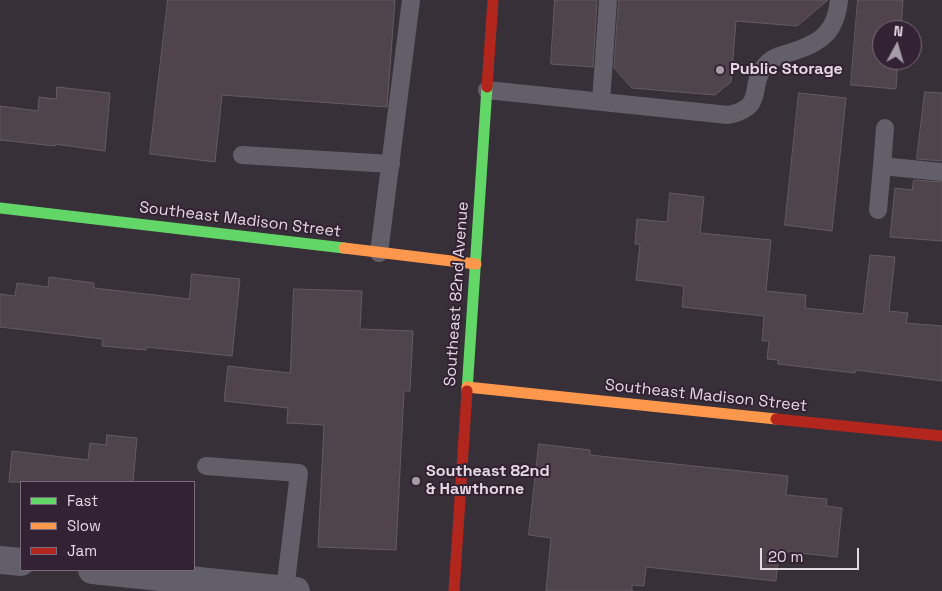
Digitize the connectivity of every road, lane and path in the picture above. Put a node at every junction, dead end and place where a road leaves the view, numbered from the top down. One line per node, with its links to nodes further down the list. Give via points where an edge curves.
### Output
1 (411, 0): 9 (lane)
2 (493, 0): 5 (street, Southeast 82nd Avenue)
3 (608, 0): 6 (lane)
4 (838, 0): 6 (lane, via 832,28 820,39 775,57 763,68 754,98 740,112 728,115)
5 (487, 90): 6 (lane); 15 (street, Southeast 82nd Avenue)
6 (601, 102)
7 (885, 128): 10 (lane)
8 (242, 154): 9 (lane)
9 (391, 164): 14 (lane)
10 (882, 166): 11 (lane); 13 (lane)
11 (942, 172)
12 (0, 208): 14 (street, Southeast Madison Street)
13 (878, 210)
14 (379, 253): 15 (street, Southeast Madison Street)
15 (476, 264): 16 (street, Southeast 82nd Avenue)
16 (467, 388): 17 (street, Southeast Madison Street); 23 (street, Southeast 82nd Avenue)
17 (942, 436)
18 (206, 466): 22 (lane, via 299,472)
19 (0, 560): 20 (street)
20 (20, 562)
21 (102, 571): 22 (street)
22 (291, 590)
23 (454, 591)

